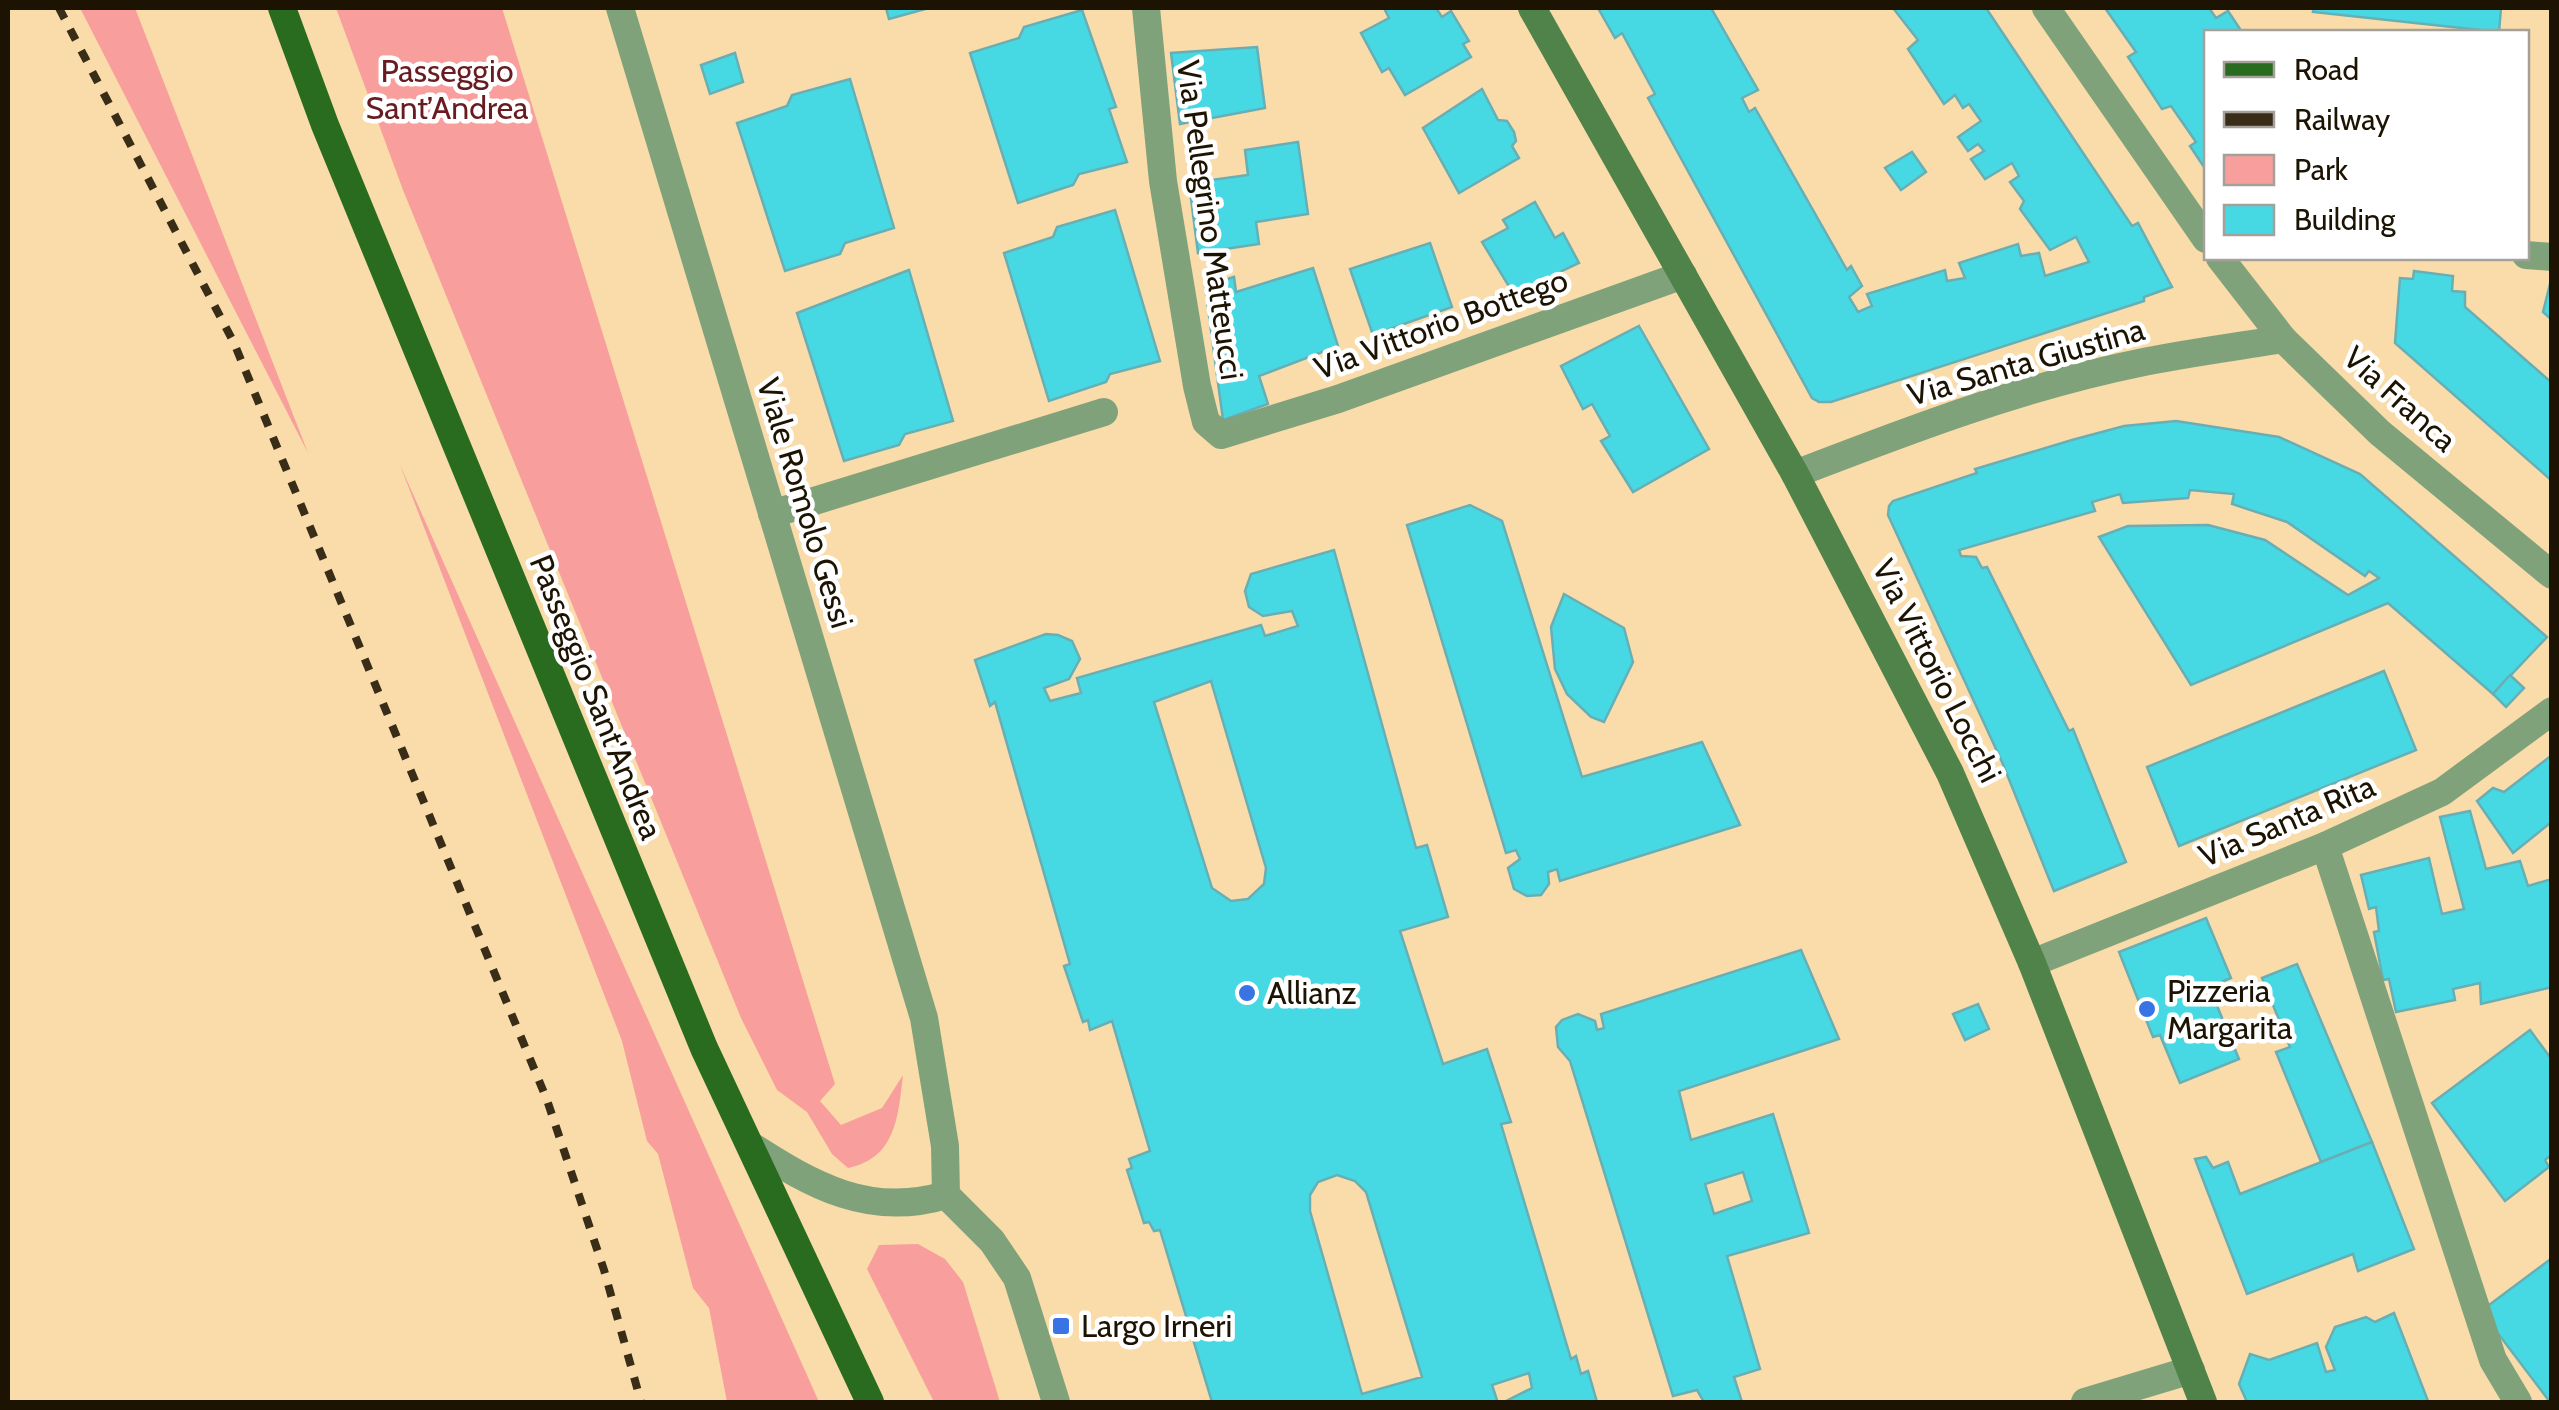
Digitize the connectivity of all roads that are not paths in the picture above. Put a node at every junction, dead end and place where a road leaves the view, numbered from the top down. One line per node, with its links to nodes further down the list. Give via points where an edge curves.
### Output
1 (282, 8): 18 (main road, Passeggio Sant'Andrea, via 598,793)
2 (620, 8): 13 (street, Viale Romolo Gessi)
3 (1146, 8): 11 (street, Via Pellegrino Matteucci, via 1163,181 1197,386 1206,422)
4 (1532, 8): 8 (main road, Via Vittorio Locchi)
5 (2046, 8): 6 (street, Via Franca)
6 (2204, 235)
7 (2223, 260): 9 (street, Via Franca)
8 (1683, 274): 11 (street, Via Vittorio Bottego); 12 (main road, Via Vittorio Locchi)
9 (2283, 339): 12 (street, Via Santa Giustina, via 2047,386); 14 (street, Via Franca, via 2380,432)
10 (1104, 412): 13 (street)
11 (1221, 435)
12 (1795, 474): 17 (main road, Via Vittorio Locchi, via 1950,773)
13 (772, 514): 19 (street, Viale Romolo Gessi, via 924,1018 946,1146)
14 (2552, 575)
15 (2552, 711): 16 (street, Via Santa Rita, via 2442,792)
16 (2326, 846): 17 (street, Via Santa Rita); 25 (street, via 2493,1360)
17 (2032, 962): 20 (main road, Via Vittorio Locchi)
18 (750, 1145): 19 (street, via 810,1180 872,1202 912,1206); 21 (main road, Passeggio Sant'Andrea)
19 (946, 1194): 22 (street, via 1017,1278)
20 (2191, 1370): 23 (street); 24 (main road, Via Vittorio Locchi)
21 (870, 1402)
22 (1056, 1402)
23 (2085, 1402)
24 (2203, 1402)
25 (2518, 1402)

